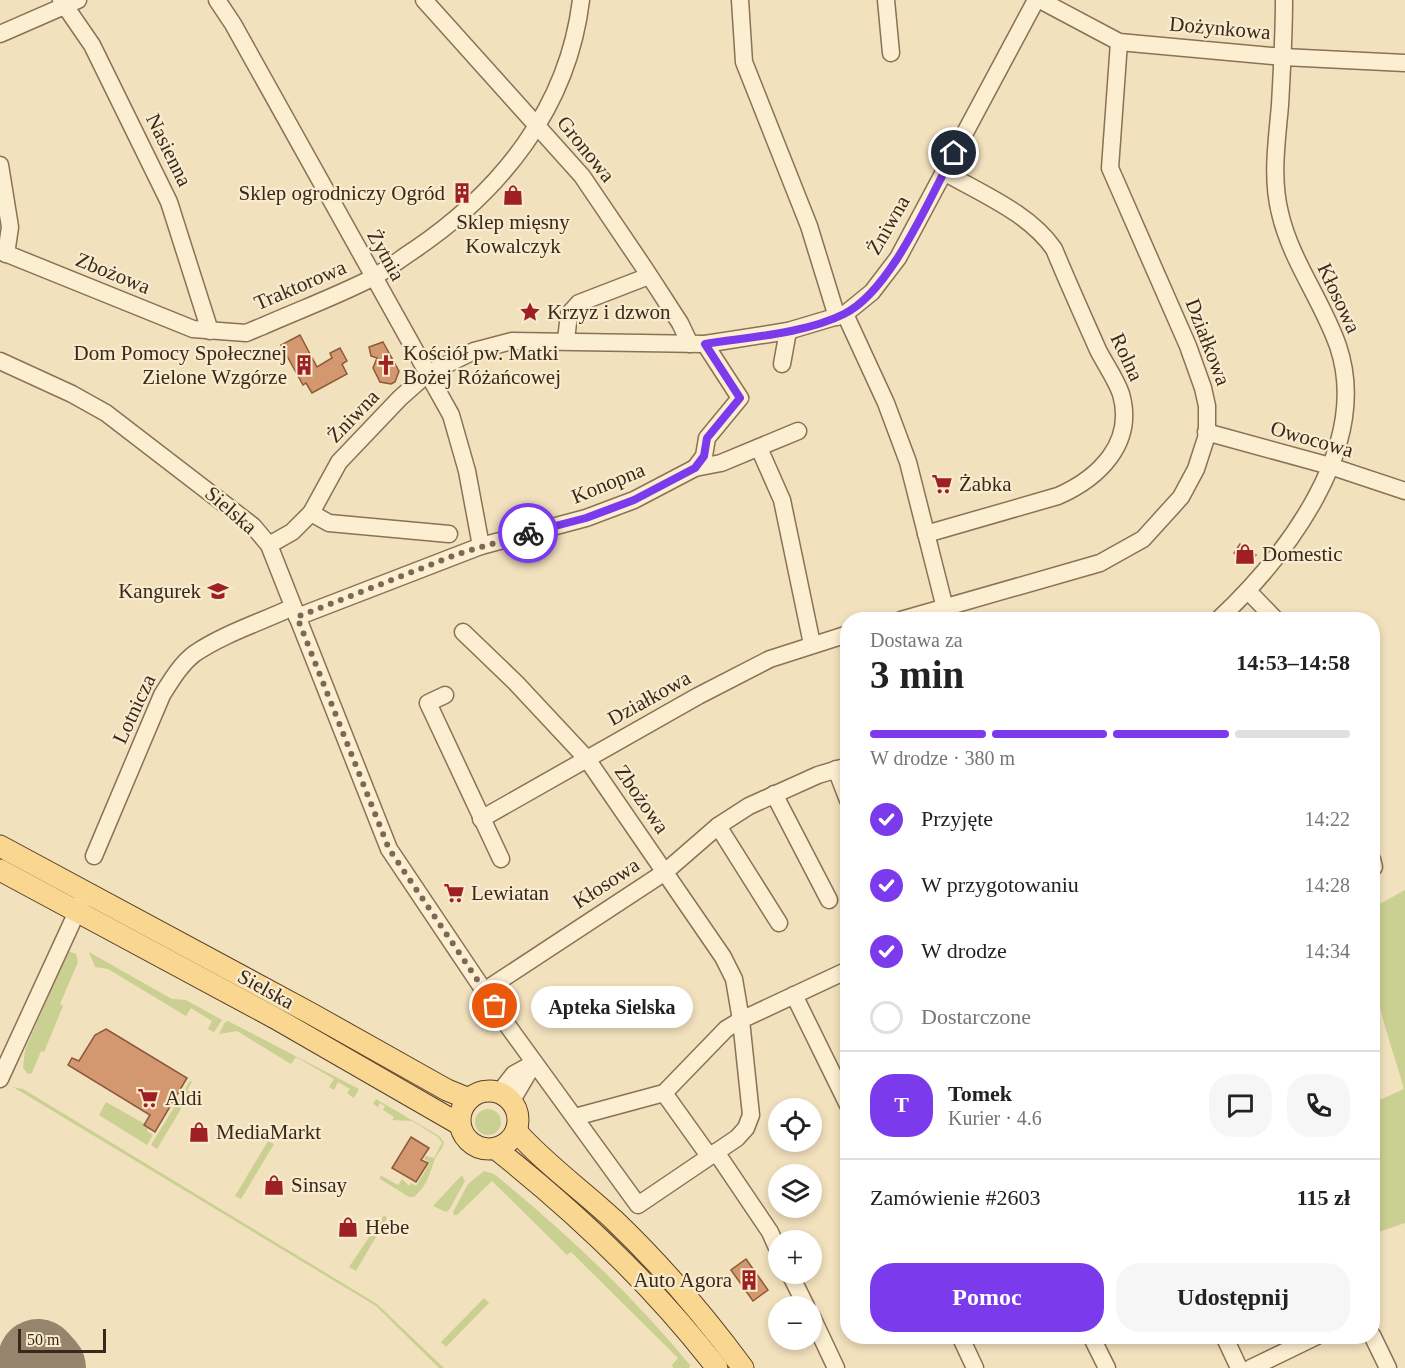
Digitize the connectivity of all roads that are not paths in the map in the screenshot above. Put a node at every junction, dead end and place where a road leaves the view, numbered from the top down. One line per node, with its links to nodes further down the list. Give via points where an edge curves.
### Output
1 (217, 0): 20 (street, Żytnia)
2 (424, 0): 15 (street, Gronowa)
3 (581, 0): 15 (street, Traktorowa, via 572,47)
4 (740, 0): 21 (street, via 744,62)
5 (886, 0): 12 (street)
6 (1036, 0): 17 (street, Żniwna)
7 (1041, 0): 11 (street, Dożynkowa)
8 (1284, 0): 13 (street, Kłosowa)
9 (68, 2): 10 (street); 22 (street, Nasienna, via 169,202)
10 (0, 34)
11 (1119, 42): 13 (street, Dożynkowa); 30 (street, Działkowa, via 1110,168 1188,346 1208,406)
12 (891, 53)
13 (1283, 57): 14 (street, Dożynkowa); 32 (street, Kłosowa, via 1274,180 1279,213 1290,248 1327,316 1339,350 1345,389 1341,428)
14 (1405, 63)
15 (538, 125): 19 (street, Gronowa, via 582,176); 20 (street, Traktorowa, via 509,168 459,218)
16 (0, 165): 18 (street, via 10,227)
17 (944, 172): 21 (street, Żniwna, via 897,258 872,292); 37 (street, Rolna, via 1043,233 1120,393 1125,422 1114,452 1094,476 1077,487)
18 (3, 252): 22 (street, Zbożowa, via 193,329)
19 (649, 276): 24 (street, via 579,303 569,314); 25 (street, Gronowa)
20 (373, 278): 22 (street, Traktorowa, via 246,333); 28 (street, Żytnia)
21 (841, 315): 23 (street, Żniwna); 37 (street, via 890,413 908,462)
22 (210, 331)
23 (788, 331): 25 (street, Żniwna); 27 (street)
24 (566, 340): 25 (street, Żniwna); 28 (street, Żniwna, via 512,341 474,351)
25 (697, 344): 33 (street, Gronowa, via 740,398 707,438 704,456)
26 (0, 361): 38 (street, Sielska, via 106,413 253,526)
27 (782, 364)
28 (427, 374): 35 (street, Żniwna, via 339,462); 39 (street, Żytnia, via 451,415 467,471)
29 (798, 430): 31 (street, Konopna)
30 (1206, 432): 32 (street, Owocowa); 43 (street, Działkowa, via 1197,469 1181,497 1143,539 1100,563)
31 (759, 447): 33 (street, Konopna, via 722,463); 48 (street, via 782,500)
32 (1330, 466): 34 (street, Owocowa); 40 (street, Kłosowa, via 1290,542)
33 (695, 468): 39 (street, Konopna, via 634,500 586,518)
34 (1405, 491)
35 (311, 513): 36 (street, via 329,523); 38 (street, Żniwna)
36 (449, 534)
37 (926, 534): 42 (street)
38 (269, 545): 41 (street, Sielska)
39 (480, 546): 41 (street, Konopna)
40 (1248, 591): 44 (street, Kłosowa); 45 (street)
41 (295, 612): 56 (street, Lotnicza, via 211,644 178,671 162,695); 65 (street, Sielska, via 389,849)
42 (946, 612)
43 (952, 612)
44 (1226, 612)
45 (1268, 612)
46 (463, 632): 50 (street, Zbożowa)
47 (840, 636): 48 (street, Działkowa)
48 (812, 644): 50 (street, Działkowa, via 770,659)
49 (445, 695): 53 (street, via 428,703)
50 (587, 759): 53 (street, Działkowa); 59 (street, Zbożowa)
51 (840, 769): 52 (street, Kłosowa)
52 (774, 794): 54 (street, Kłosowa); 61 (street)
53 (481, 819): 57 (street)
54 (718, 826): 59 (street, Kłosowa); 63 (street)
55 (0, 846): 60 (main road, Sielska)
56 (94, 856)
57 (501, 858)
58 (0, 870): 62 (main road, Sielska)
59 (665, 872): 65 (street, Kłosowa); 67 (street, Zbożowa, via 723,957 734,979)
60 (88, 892): 62 (street); 73 (main road, Sielska)
61 (829, 900)
62 (77, 910): 69 (street); 75 (main road, Sielska)
63 (779, 923)
64 (840, 974): 66 (street)
65 (484, 991): 68 (street, Sielska)
66 (794, 994): 67 (street); 70 (street)
67 (741, 1020): 71 (street, via 726,1029); 78 (street, Zbożowa, via 751,1115 737,1138)
68 (534, 1063): 72 (street); 74 (street, Sielska)
69 (0, 1079)
70 (840, 1089)
71 (664, 1093): 74 (street); 78 (street)
72 (505, 1097): 73 (main road, via 483,1092); 76 (main road, via 517,1116)
73 (469, 1099): 75 (main road)
74 (575, 1117): 79 (street, Sielska)
75 (459, 1124): 77 (main road, Sielska, via 472,1145)
76 (516, 1131): 77 (main road); 88 (main road, via 532,1151 663,1269)
77 (496, 1149): 87 (main road, Sielska, via 597,1233)
78 (712, 1154): 79 (street, Zbożowa); 80 (street)
79 (638, 1205)
80 (769, 1230)
81 (822, 1338): 89 (street)
82 (964, 1344): 90 (street)
83 (1095, 1344): 91 (street)
84 (1228, 1344): 92 (street)
85 (1300, 1344): 93 (street)
86 (1376, 1344): 94 (street)
87 (717, 1368)
88 (743, 1368)
89 (836, 1368)
90 (975, 1368)
91 (1107, 1368)
92 (1239, 1368)
93 (1251, 1368)
94 (1388, 1368)

